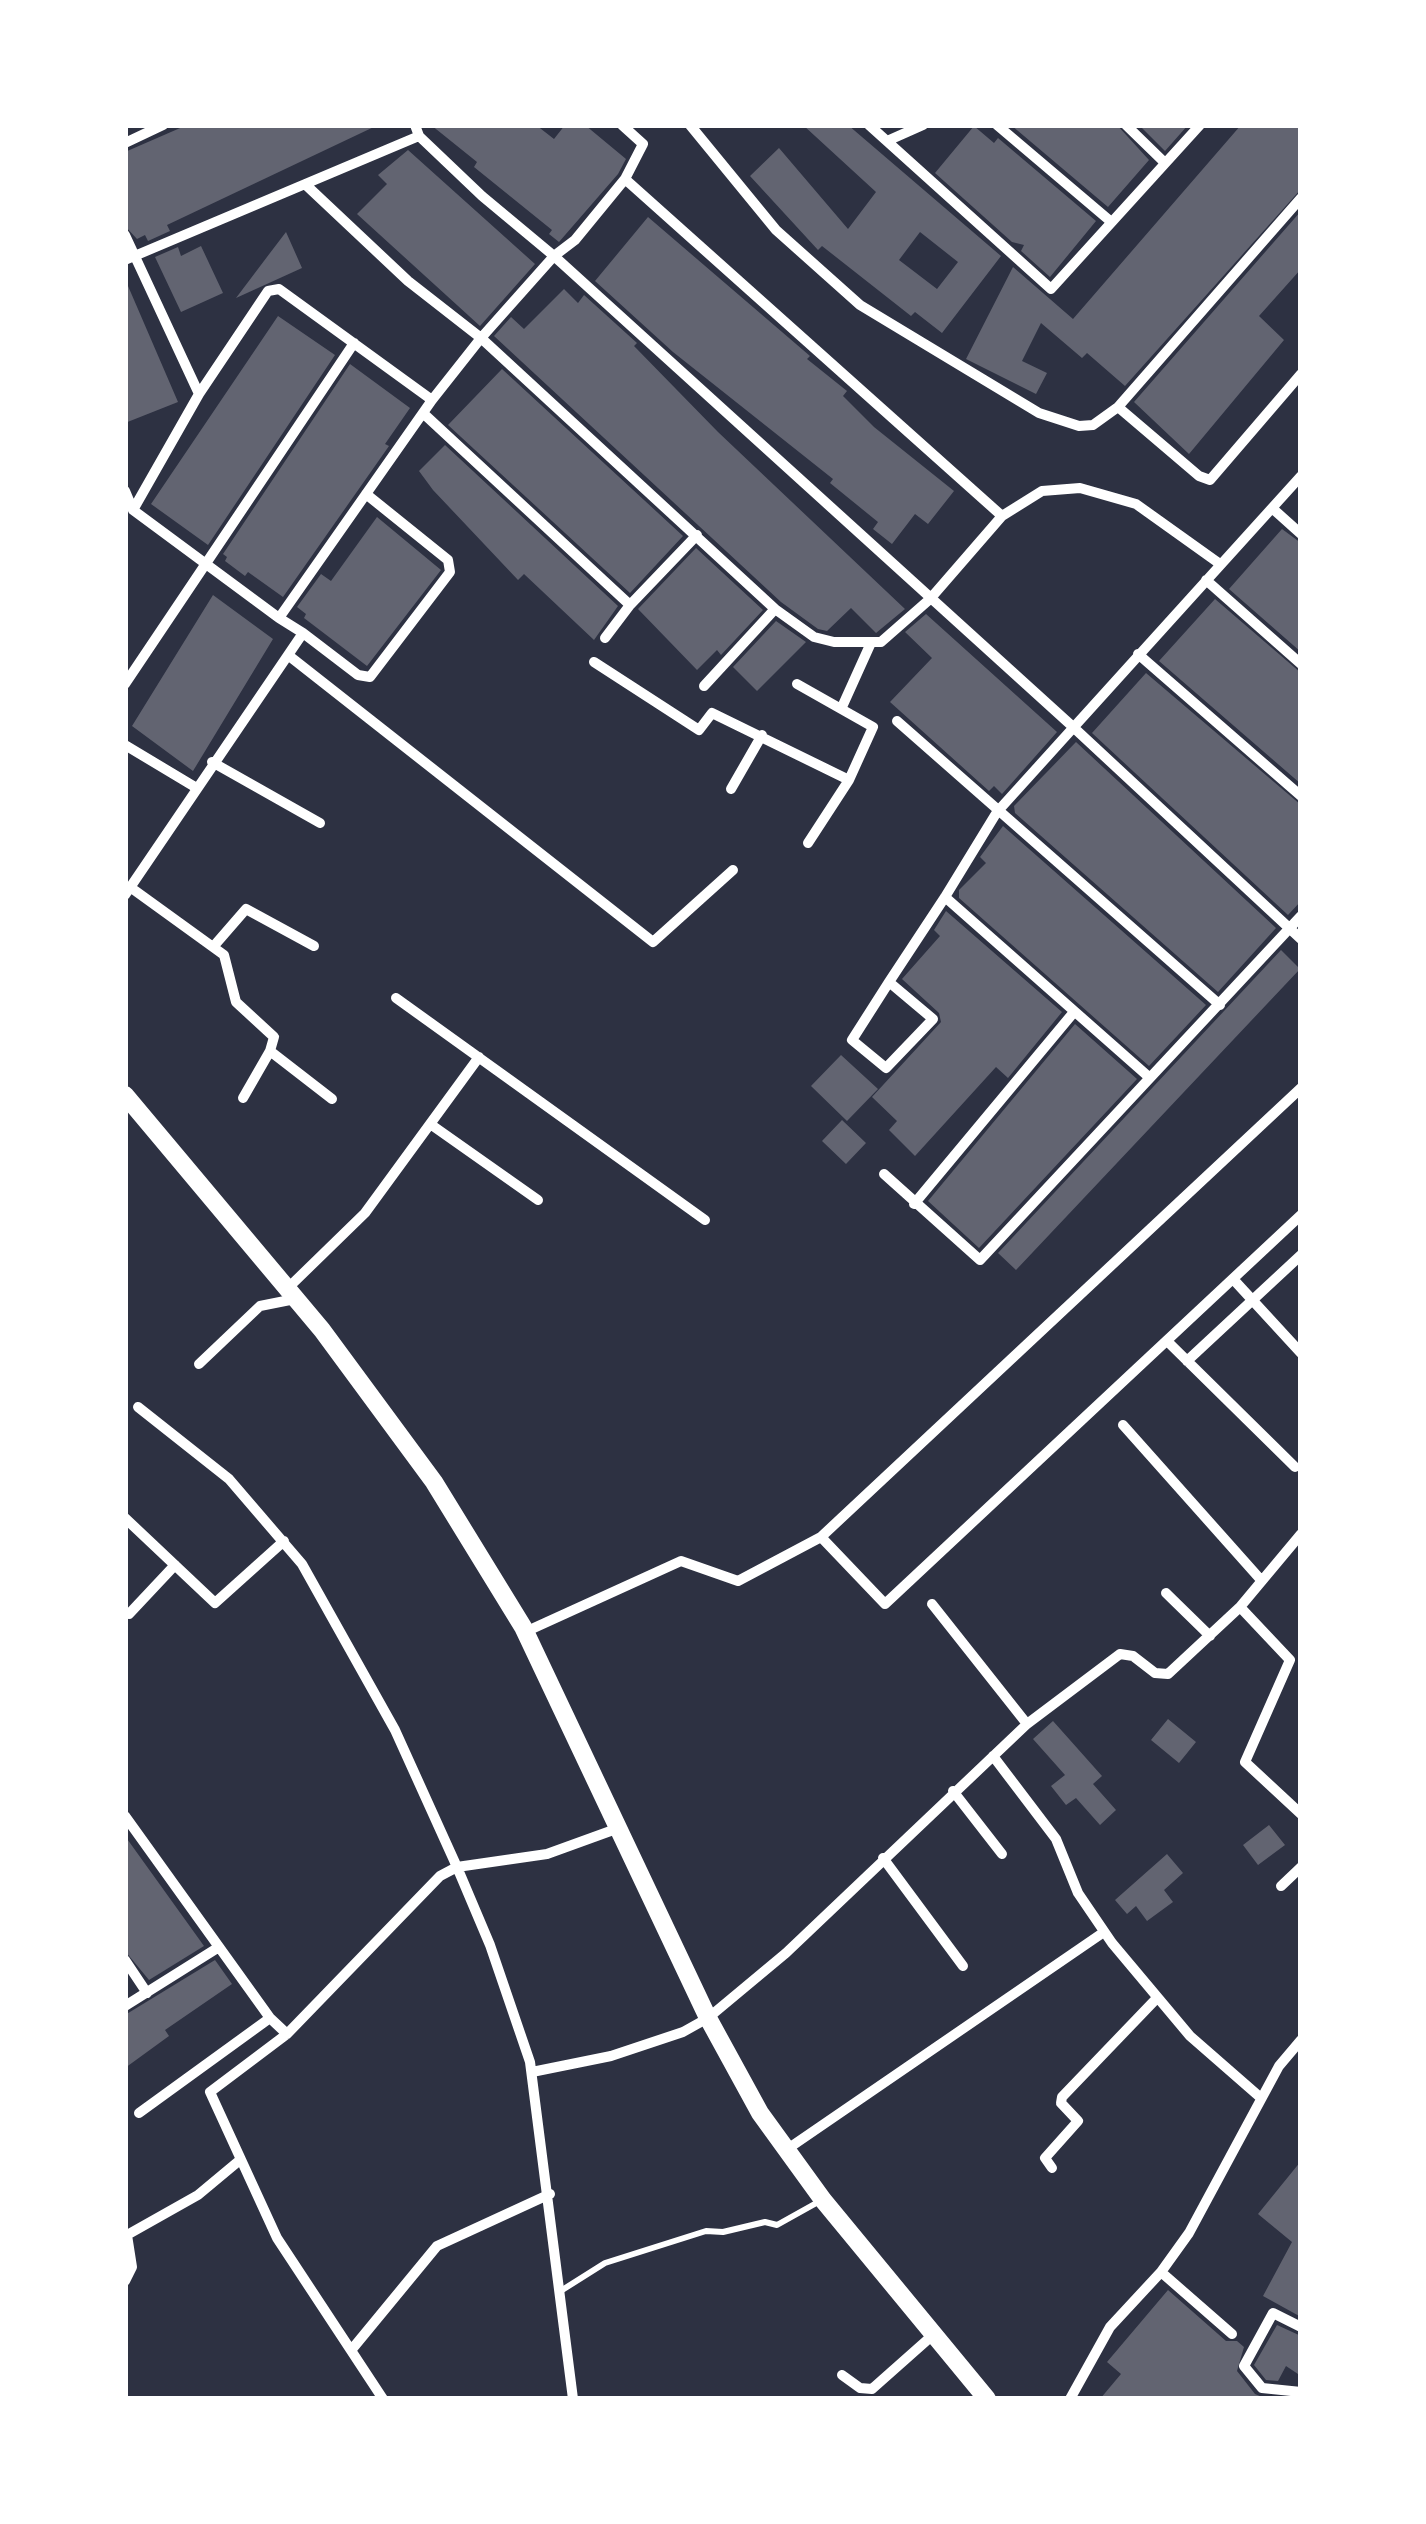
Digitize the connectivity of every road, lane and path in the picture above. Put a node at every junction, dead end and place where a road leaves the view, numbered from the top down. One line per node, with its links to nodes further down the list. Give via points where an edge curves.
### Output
1 (163, 125): 11 (street)
2 (622, 125): 13 (street, via 643,144)
3 (690, 125): 25 (street, via 776,230 860,304 1038,413 1080,426)
4 (868, 125): 10 (street)
5 (924, 125): 10 (street)
6 (997, 125): 16 (street)
7 (1126, 125): 12 (street)
8 (1200, 125): 12 (street)
9 (417, 130): 14 (street); 18 (street)
10 (887, 141): 16 (street, via 1052,289)
11 (125, 143)
12 (1164, 162): 16 (street)
13 (625, 179): 18 (street); 32 (street)
14 (306, 184): 19 (street); 20 (street, via 408,282)
15 (1301, 198): 25 (street)
16 (1109, 220)
17 (125, 234): 19 (street)
18 (554, 256): 20 (street); 38 (street)
19 (130, 258): 23 (street)
20 (481, 338): 24 (street); 34 (street)
21 (354, 344): 23 (street, via 280,289 268,291); 24 (street); 35 (street)
22 (1301, 374): 25 (street, via 1210,480)
23 (199, 394): 31 (street)
24 (432, 400): 26 (street)
25 (1118, 407)
26 (424, 414): 29 (street); 39 (street)
27 (1301, 476): 30 (street)
28 (125, 490): 31 (street)
29 (366, 494): 41 (street); 42 (street, via 448,560 450,572 370,677)
30 (1272, 508): 33 (street); 36 (street)
31 (134, 510): 35 (street)
32 (1002, 516): 36 (street, via 1042,491 1108,493 1170,526); 38 (street)
33 (1301, 534)
34 (697, 535): 39 (street); 40 (street)
35 (204, 560): 41 (street); 49 (street)
36 (1220, 564): 37 (street)
37 (1206, 580): 45 (street); 48 (street)
38 (930, 599): 44 (street); 54 (street)
39 (630, 606): 43 (street)
40 (775, 609): 44 (street, via 814,637); 51 (street)
41 (278, 618): 42 (street)
42 (304, 632): 46 (street)
43 (605, 638)
44 (870, 645): 52 (street)
45 (1138, 654): 54 (street); 61 (street)
46 (288, 655): 57 (street); 65 (street, via 653,942)
47 (594, 662): 55 (street, via 699,730 712,713)
48 (1301, 664)
49 (125, 684)
50 (797, 684): 52 (street)
51 (704, 686)
52 (842, 707): 58 (street, via 873,730)
53 (897, 721): 62 (street)
54 (1072, 726): 62 (street); 69 (street)
55 (762, 735): 58 (street); 60 (street)
56 (125, 745): 59 (street)
57 (212, 762): 59 (street); 63 (street)
58 (849, 780): 64 (street)
59 (195, 787): 66 (street)
60 (731, 788)
61 (1301, 796)
62 (997, 812): 67 (street); 75 (street)
63 (320, 823)
64 (808, 843)
65 (733, 870)
66 (128, 891): 72 (street)
67 (945, 897): 73 (street); 76 (street)
68 (1301, 916): 69 (street)
69 (1290, 928): 70 (street); 75 (street)
70 (1301, 939)
71 (314, 946): 72 (street, via 246,909)
72 (213, 947): 77 (street, via 224,955 240,1010 274,1037)
73 (889, 982): 73 (street, via 852,1040 886,1068 932,1018)
74 (396, 998): 78 (street)
75 (1220, 1005): 79 (street)
76 (1074, 1012): 79 (street); 87 (street)
77 (270, 1051): 82 (street); 83 (street)
78 (479, 1057): 84 (street); 89 (street)
79 (1150, 1078): 87 (street, via 980,1260)
80 (1301, 1088): 103 (street)
81 (125, 1095): 92 (main road)
82 (243, 1098)
83 (332, 1099)
84 (433, 1126): 86 (street); 92 (street)
85 (884, 1174): 87 (street)
86 (538, 1200)
87 (914, 1204)
88 (1301, 1215): 91 (street)
89 (705, 1220)
90 (1301, 1254): 93 (street)
91 (1233, 1279): 93 (street); 94 (street)
92 (292, 1294): 97 (street, via 260,1306); 111 (main road, via 434,1482)
93 (1252, 1300): 95 (street); 96 (street)
94 (1166, 1341): 96 (street); 103 (street, via 885,1604)
95 (1301, 1353)
96 (1187, 1360): 100 (street)
97 (198, 1364)
98 (138, 1407): 104 (street, via 229,1478)
99 (1123, 1424): 106 (street)
100 (1295, 1467)
101 (125, 1518): 105 (street)
102 (1301, 1534): 106 (street)
103 (821, 1536): 111 (street, via 738,1581 681,1561)
104 (284, 1541): 105 (street, via 216,1603); 123 (street, via 396,1730)
105 (175, 1564): 110 (street)
106 (1261, 1580): 109 (street)
107 (1166, 1594): 112 (street)
108 (932, 1604): 115 (street)
109 (1240, 1607): 112 (street); 113 (street)
110 (130, 1614)
111 (525, 1632): 120 (main road)
112 (1210, 1636): 115 (street, via 1168,1674 1120,1654)
113 (1290, 1660): 114 (street); 118 (street, via 1244,1758)
114 (1301, 1668)
115 (1027, 1724): 116 (street)
116 (993, 1756): 117 (street); 126 (street, via 1056,1839 1078,1893)
117 (953, 1791): 121 (street); 122 (street)
118 (1301, 1814)
119 (125, 1816): 127 (street)
120 (616, 1829): 123 (street, via 534,1858); 134 (main road)
121 (1002, 1854)
122 (883, 1858): 129 (street); 134 (street)
123 (457, 1867): 135 (street, via 426,1887); 137 (street)
124 (1301, 1867): 125 (street)
125 (1281, 1886)
126 (1104, 1932): 131 (street); 140 (street)
127 (218, 1946): 130 (street); 133 (street)
128 (125, 1960): 130 (street)
129 (963, 1966)
130 (147, 1992): 132 (street)
131 (1157, 1998): 138 (street); 142 (street, via 1062,2098 1077,2124 1044,2158)
132 (125, 2006)
133 (270, 2018): 135 (street); 139 (street)
134 (708, 2018): 137 (street, via 612,2056); 140 (main road)
135 (287, 2034): 141 (street, via 210,2092)
136 (1301, 2040): 138 (street)
137 (532, 2072): 143 (street)
138 (1262, 2098): 145 (street, via 1202,2214)
139 (138, 2113)
140 (786, 2150): 144 (main road)
141 (240, 2160): 146 (street, via 198,2195 127,2235 132,2266); 151 (street, via 277,2238)
142 (1052, 2168)
143 (550, 2194): 147 (street); 151 (street, via 437,2246)
144 (823, 2200): 147 (lane, via 776,2225 706,2231 605,2264); 149 (main road)
145 (1161, 2272): 150 (street); 157 (street, via 1110,2326)
146 (125, 2281)
147 (558, 2292): 155 (street)
148 (1301, 2327): 153 (street, via 1273,2313 1244,2366 1262,2388)
149 (934, 2334): 152 (street, via 872,2390); 156 (main road)
150 (1232, 2334)
151 (353, 2348): 154 (street)
152 (842, 2374)
153 (1301, 2392)
154 (383, 2399)
155 (573, 2399)
156 (988, 2399)
157 (1070, 2399)

